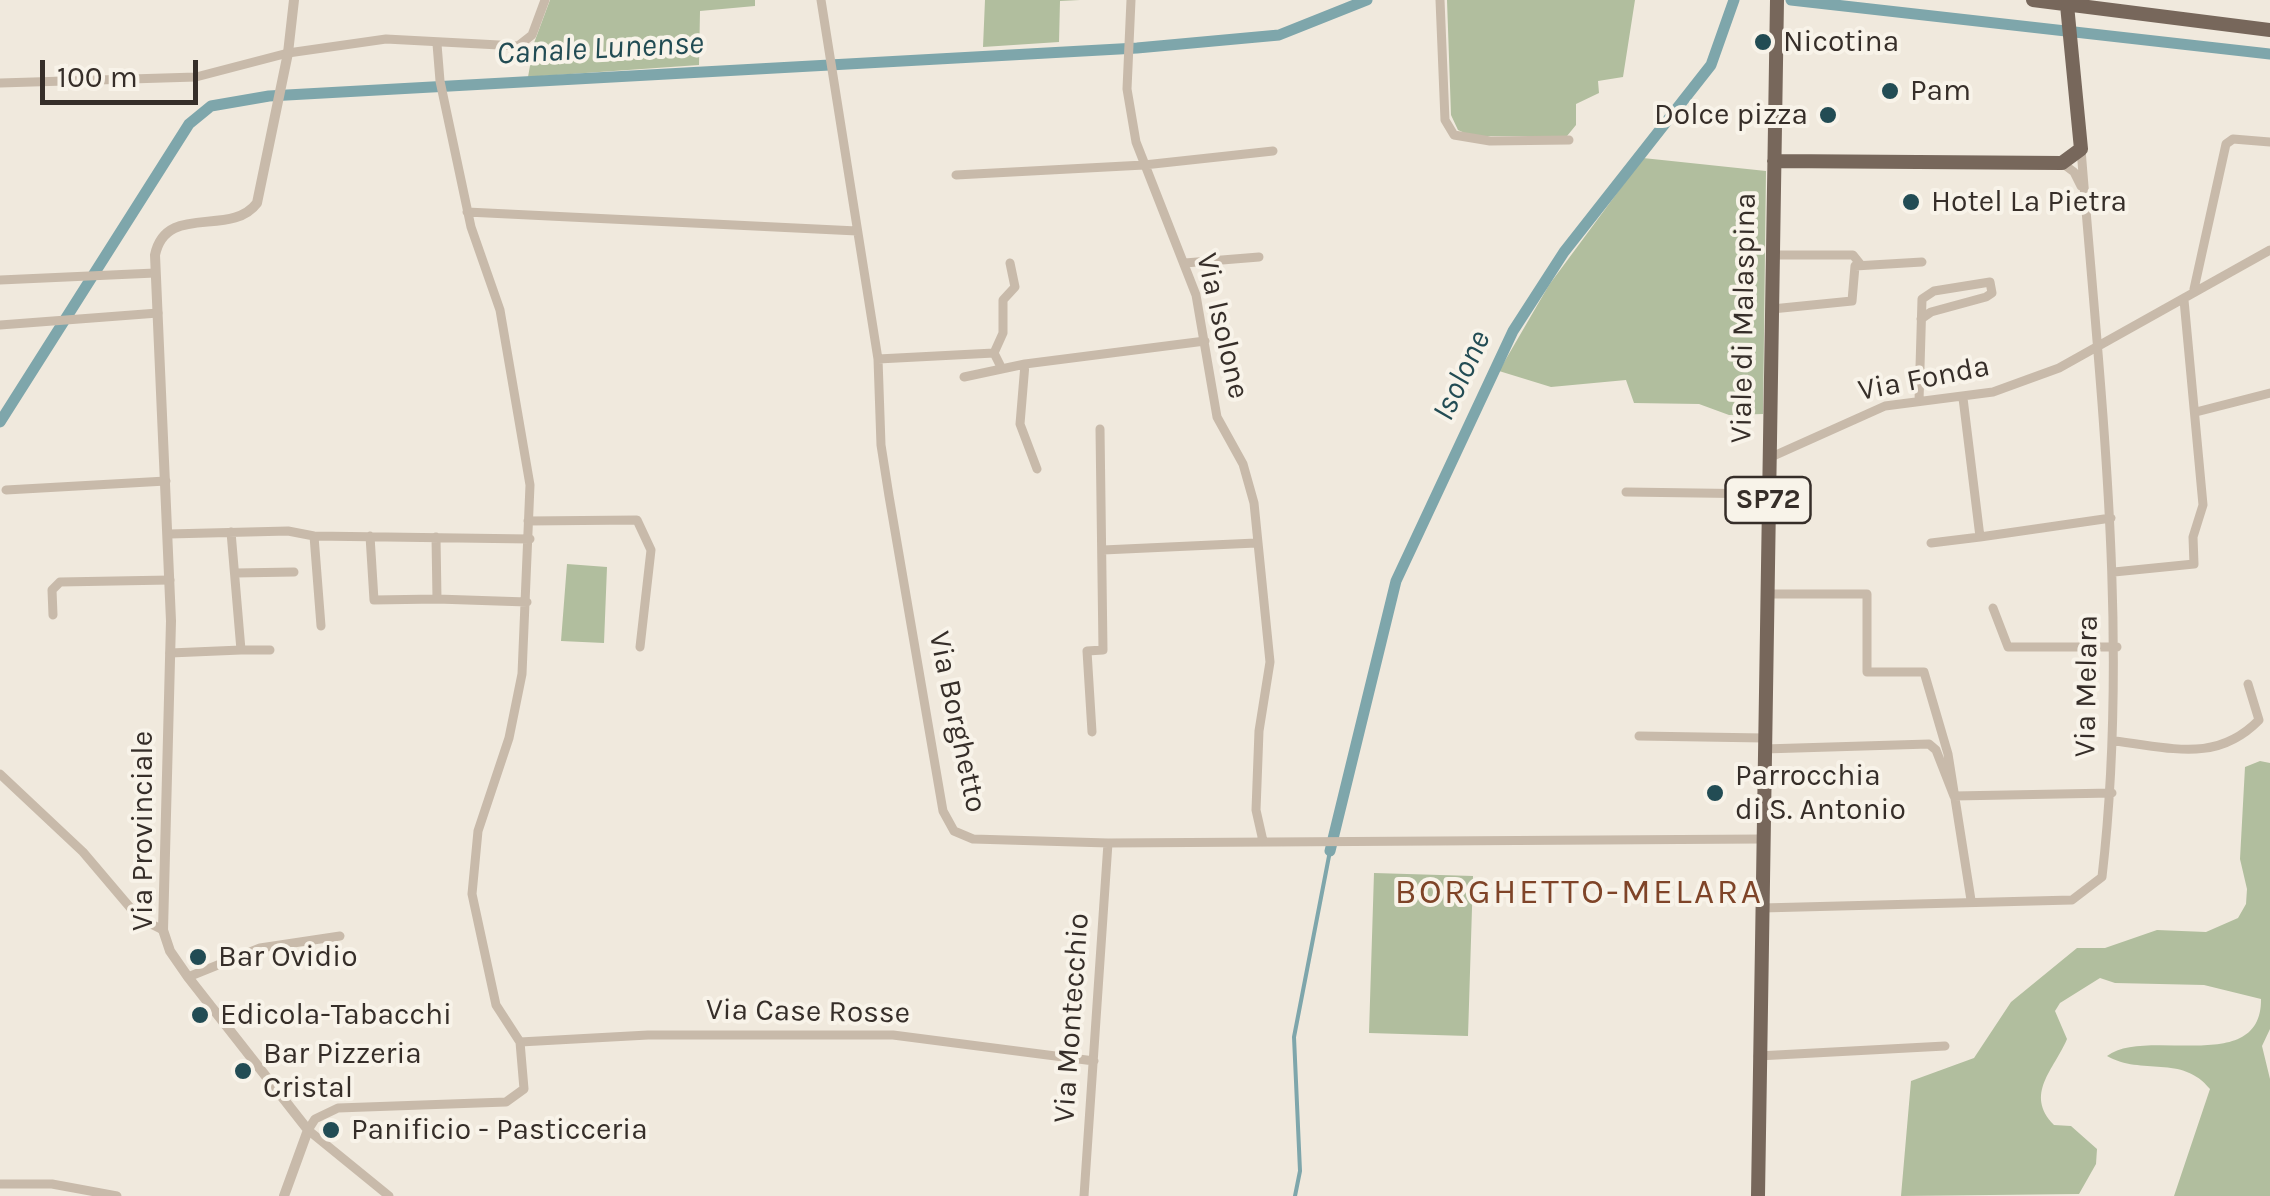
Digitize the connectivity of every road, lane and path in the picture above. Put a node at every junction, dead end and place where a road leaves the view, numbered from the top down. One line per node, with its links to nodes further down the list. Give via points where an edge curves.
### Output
1 (294, 0): 11 (street, Via Provinciale)
2 (545, 0): 10 (street, via 532,36 522,44)
3 (821, 0): 23 (street, Via Borghetto)
4 (1130, 0): 19 (street, Via Isolone, via 1132,124)
5 (1440, 0): 13 (street, via 1446,120 1454,135)
6 (2033, 0): 8 (main road)
7 (1777, 4): 17 (main road, SP72)
8 (2068, 12): 9 (main road); 15 (main road, Via Melara)
9 (2270, 30)
10 (437, 44): 11 (street, via 386,39); 22 (street)
11 (288, 53): 12 (street, via 196,77); 31 (street, Via Provinciale, via 258,203 239,217 186,223 163,233)
12 (0, 83)
13 (1570, 140)
14 (2270, 142): 33 (street, Via Fonda, via 2226,144)
15 (2081, 149): 18 (main road); 21 (street, Via Melara)
16 (1273, 151): 19 (street)
17 (1774, 161): 18 (main road); 25 (main road, Viale di Malaspina / SP72)
18 (2062, 163): 21 (street)
19 (1144, 164): 20 (street); 29 (street, Via Isolone)
20 (956, 174)
21 (2081, 186): 40 (street, Via Melara)
22 (468, 212): 23 (street); 58 (street, via 506,344 526,448)
23 (857, 232): 42 (street, Via Borghetto)
24 (2270, 250): 33 (street, Via Fonda)
25 (1772, 255): 30 (street, via 1853,255); 35 (main road, Viale di Malaspina / SP72)
26 (1259, 257): 29 (street)
27 (1922, 262): 30 (street)
28 (1010, 263): 41 (street, via 1014,287 1003,300 1003,333)
29 (1185, 263): 39 (street, Via Isolone)
30 (1861, 265): 35 (street, via 1854,266 1852,301)
31 (156, 274): 32 (street); 36 (street, Via Provinciale)
32 (0, 280)
33 (2194, 289): 34 (street, Via Fonda)
34 (2184, 300): 40 (street, Via Fonda); 49 (street)
35 (1772, 309): 51 (main road, Viale di Malaspina / SP72)
36 (158, 313): 38 (street); 53 (street, Via Provinciale)
37 (1921, 320): 37 (street, via 1986,297 1990,282 1925,294); 48 (street)
38 (0, 325)
39 (1205, 341): 43 (street); 67 (street, Via Isolone, via 1217,416 1248,480)
40 (2095, 350): 47 (street, Via Fonda, via 2021,383); 57 (street, Via Melara)
41 (994, 352): 42 (street); 44 (street)
42 (878, 360): 94 (street, Via Borghetto, via 880,445 947,822 974,839)
43 (1025, 364): 44 (street); 52 (street, via 1020,424)
44 (1002, 369): 45 (street)
45 (964, 377)
46 (2270, 393): 49 (street)
47 (1963, 398): 48 (street, Via Fonda); 64 (street)
48 (1918, 401): 51 (street, Via Fonda, via 1866,412)
49 (2196, 412): 70 (street, via 2203,504 2194,564)
50 (1100, 430): 68 (street)
51 (1769, 458): 56 (main road, Viale di Malaspina / SP72)
52 (1038, 468)
53 (166, 481): 54 (street); 60 (street, Via Provinciale)
54 (6, 490)
55 (1626, 492): 56 (street)
56 (1768, 494): 73 (main road, Viale di Malaspina / SP72)
57 (2111, 518): 64 (street); 70 (street, Via Melara)
58 (528, 521): 65 (street); 79 (street, via 637,520 652,550)
59 (231, 532): 60 (street); 61 (street); 71 (street)
60 (170, 534): 72 (street, Via Provinciale)
61 (314, 536): 62 (street); 78 (street)
62 (370, 536): 63 (street); 74 (street, via 374,600)
63 (436, 537): 65 (street); 74 (street)
64 (1980, 537): 66 (street)
65 (530, 540): 75 (street)
66 (1932, 542)
67 (1256, 543): 68 (street); 93 (street, Via Isolone, via 1270,662 1256,790)
68 (1102, 550): 85 (street, via 1103,650 1087,651)
69 (294, 572): 71 (street)
70 (2114, 572): 80 (street, Via Melara)
71 (236, 573): 81 (street)
72 (170, 580): 77 (street, via 60,582 52,590); 83 (street, Via Provinciale)
73 (1766, 594): 88 (main road, Viale di Malaspina / SP72); 91 (street, via 1868,594 1867,672 1924,672)
74 (437, 600): 75 (street)
75 (527, 602): 100 (street, via 522,674 478,831 472,894 496,1005)
76 (1993, 608): 80 (street, via 2008,647)
77 (52, 615)
78 (321, 626)
79 (640, 647)
80 (2117, 647): 87 (street, Via Melara)
81 (242, 650): 82 (street); 83 (street)
82 (270, 650)
83 (170, 653): 97 (street, Via Provinciale)
84 (2248, 684): 87 (street, via 2259,720 2240,740 2212,750)
85 (1092, 732)
86 (1638, 736): 88 (street)
87 (2114, 742): 90 (street, Via Melara)
88 (1764, 744): 91 (street, via 1929,744); 92 (main road, Viale di Malaspina / SP72)
89 (0, 774): 97 (street, via 140,918)
90 (2112, 793): 91 (street); 95 (street, Via Melara, via 2102,877 2072,900)
91 (1954, 796): 95 (street)
92 (1762, 839): 93 (street, Via Borghetto); 96 (main road, Viale di Malaspina / SP72)
93 (1263, 841): 94 (street, Via Borghetto)
94 (1108, 843): 103 (street, Via Montecchio)
95 (1971, 900): 96 (street, Via Melara)
96 (1762, 908): 102 (main road, Viale di Malaspina / SP72)
97 (164, 930): 99 (street, Via Provinciale)
98 (340, 936): 99 (street, via 260,948)
99 (188, 976): 104 (street, Via Provinciale)
100 (520, 1042): 103 (street, Via Case Rosse, via 648,1034 893,1035); 104 (street, via 524,1085 511,1101 338,1108)
101 (1945, 1046): 102 (street)
102 (1758, 1056): 110 (main road, Viale di Malaspina / SP72)
103 (1094, 1061): 109 (street, Via Montecchio)
104 (308, 1130): 107 (street); 108 (street)
105 (0, 1184): 106 (street, via 52,1184)
106 (117, 1196)
107 (284, 1196)
108 (389, 1196)
109 (1084, 1196)
110 (1758, 1196)

